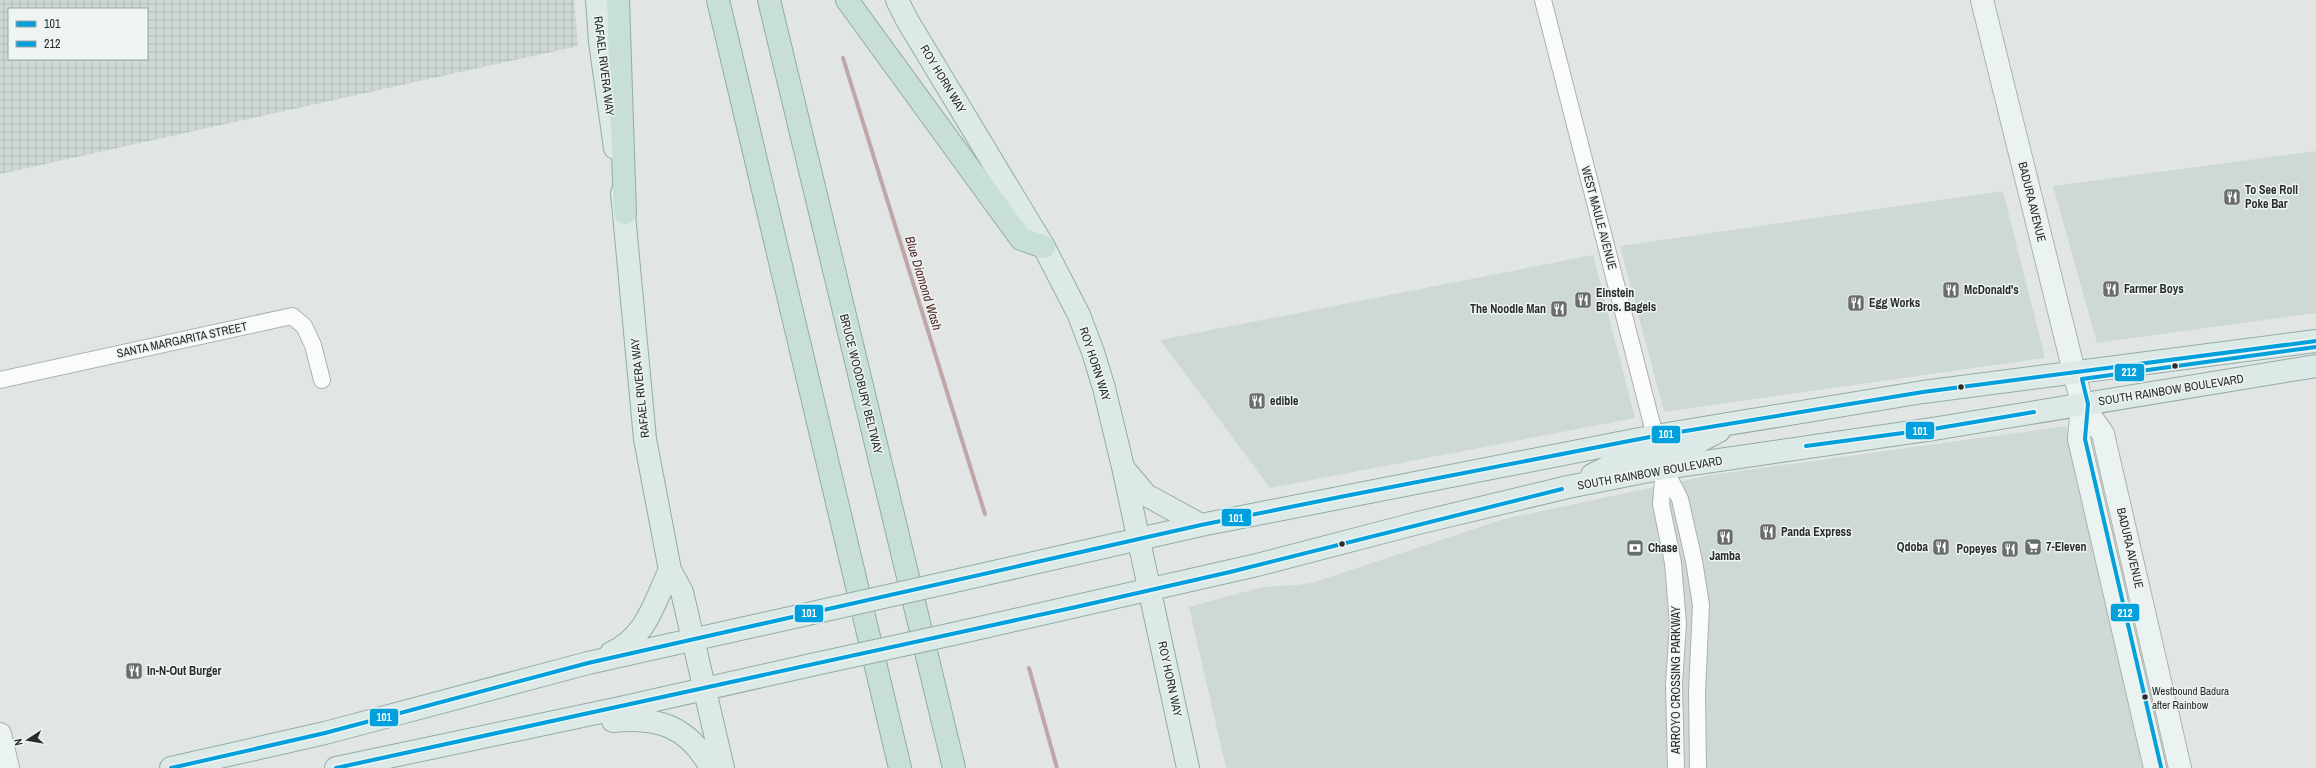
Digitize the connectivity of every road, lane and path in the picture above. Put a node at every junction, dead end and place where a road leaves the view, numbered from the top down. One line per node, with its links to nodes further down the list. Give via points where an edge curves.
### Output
1 (597, 0): 9 (main road, RAFAEL RIVERA WAY, via 600,42)
2 (618, 0): 9 (highway)
3 (718, 0): 38 (highway)
4 (769, 0): 39 (highway, BRUCE WOODBURY BELTWAY)
5 (847, 0): 10 (highway, via 1021,240)
6 (897, 0): 10 (main road, ROY HORN WAY)
7 (1543, 0): 18 (street, WEST MAULE AVENUE)
8 (1982, 0): 13 (main road, BADURA AVENUE)
9 (625, 213): 24 (main road, RAFAEL RIVERA WAY, via 644,439)
10 (1044, 247): 19 (main road, ROY HORN WAY, via 1079,315 1093,352)
11 (2316, 341): 13 (main road)
12 (2316, 366): 16 (main road, SOUTH RAINBOW BOULEVARD)
13 (2075, 374): 16 (main road, BADURA AVENUE); 17 (main road, via 1923,392)
14 (0, 380): 15 (street, SANTA MARGARITA STREET, via 292,316 304,326)
15 (322, 380)
16 (2082, 404): 20 (main road, SOUTH RAINBOW BOULEVARD, via 1933,429); 26 (main road, BADURA AVENUE, via 2103,434); 27 (main road, BADURA AVENUE, via 2079,439)
17 (1736, 423): 18 (main road); 20 (main road, via 1692,445 1670,450 1662,458)
18 (1655, 436): 21 (main road, via 1650,449); 22 (main road)
19 (1123, 467): 22 (main road, via 1146,495); 23 (main road, ROY HORN WAY)
20 (1664, 468): 21 (main road, SOUTH RAINBOW BOULEVARD); 41 (street, ARROYO CROSSING PARKWAY, via 1661,504 1673,563 1678,624 1674,684); 42 (street, ARROYO CROSSING PARKWAY, via 1680,499 1701,605 1697,692)
21 (1568, 487): 25 (main road, SOUTH RAINBOW BOULEVARD)
22 (1201, 525): 23 (main road)
23 (1139, 539): 25 (main road, ROY HORN WAY); 28 (main road, bridge)
24 (670, 570): 28 (main road, RAFAEL RIVERA WAY, via 682,592); 29 (main road, via 651,614 640,631 620,649)
25 (1150, 589): 30 (main road, SOUTH RAINBOW BOULEVARD, bridge); 40 (main road, ROY HORN WAY)
26 (2147, 625): 27 (main road); 44 (main road, BADURA AVENUE)
27 (2123, 630): 43 (main road, BADURA AVENUE)
28 (693, 639): 29 (main road); 30 (main road, RAFAEL RIVERA WAY)
29 (588, 663): 34 (main road, via 363,724)
30 (705, 689): 32 (main road, SOUTH RAINBOW BOULEVARD); 37 (main road, RAFAEL RIVERA WAY)
31 (0, 734): 33 (main road)
32 (458, 741): 35 (main road, SOUTH RAINBOW BOULEVARD); 36 (main road, via 518,740 605,722 646,719 679,731 691,740)
33 (8, 768)
34 (171, 768)
35 (336, 768)
36 (711, 768)
37 (723, 768)
38 (900, 768)
39 (954, 768)
40 (1188, 768)
41 (1676, 768)
42 (1698, 768)
43 (2155, 768)
44 (2180, 768)

